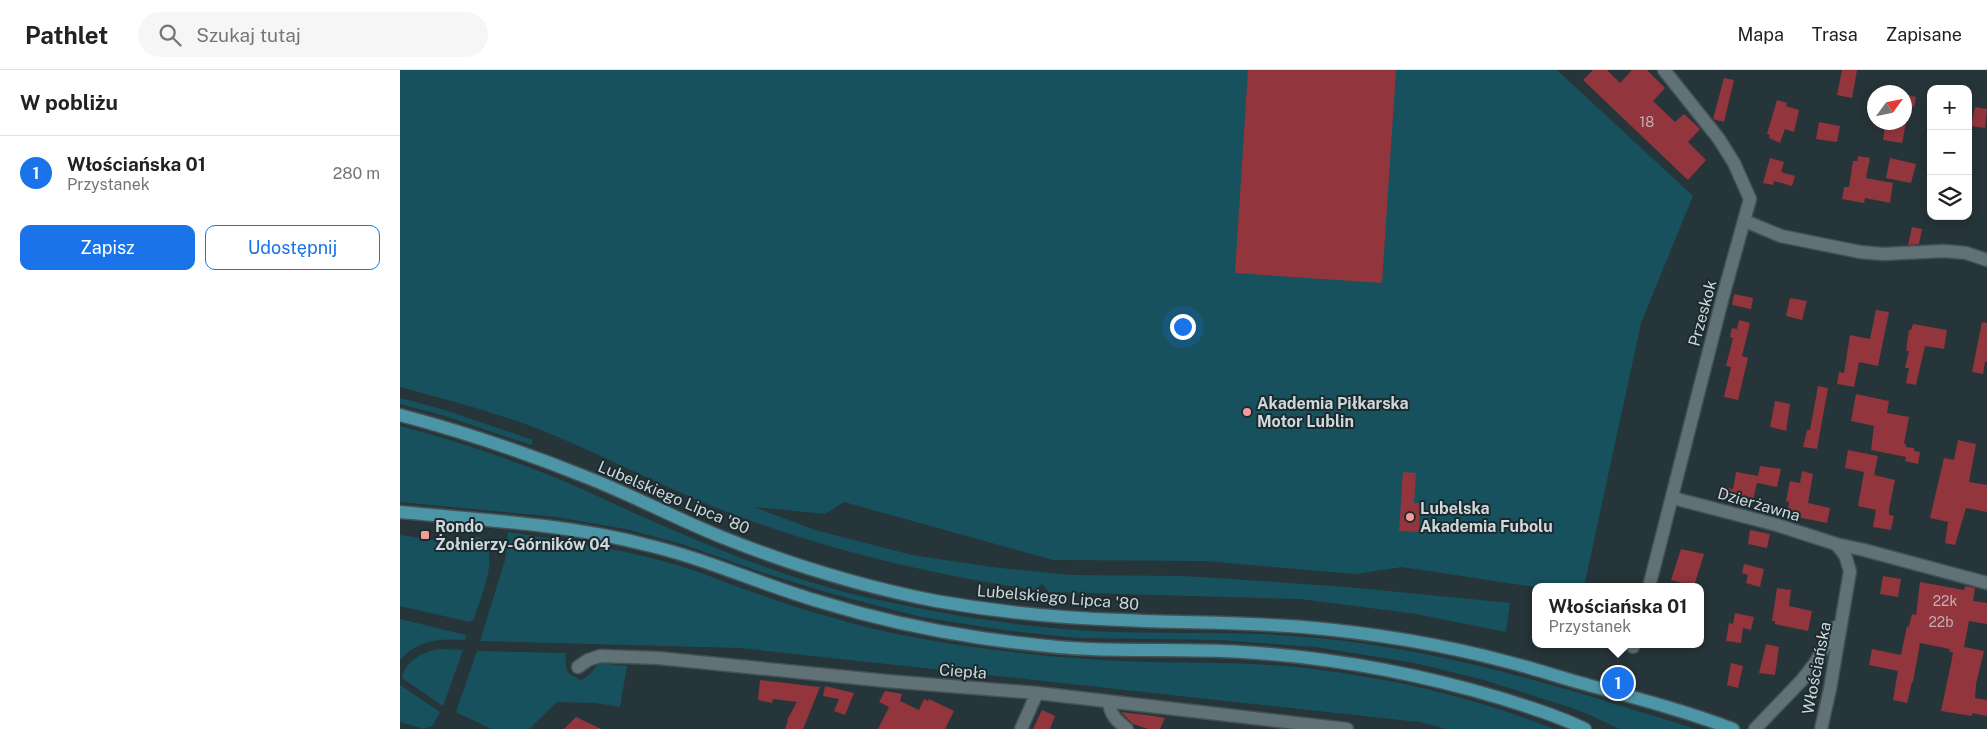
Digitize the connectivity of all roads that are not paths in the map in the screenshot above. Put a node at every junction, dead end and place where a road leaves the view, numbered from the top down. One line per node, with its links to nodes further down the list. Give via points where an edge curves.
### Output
1 (1664, 70): 2 (street, Przeskok, via 1734,163 1750,199)
2 (1745, 221): 3 (street, via 1781,236 1860,252 1944,251 1966,253); 5 (street, Przeskok)
3 (1987, 260)
4 (400, 415): 18 (main road, Lubelskiego Lipca '80, via 526,455 593,480 726,539 873,587 1006,612 1293,626 1374,635 1507,661 1661,704)
5 (1673, 498): 7 (street, Dzierżawna); 8 (street, Przeskok)
6 (400, 512): 17 (main road, via 583,532 647,544 820,602 982,638 1089,649 1244,652 1400,672 1521,704)
7 (1836, 544): 9 (street, Dzierżawna); 10 (street, Włościańska, via 1845,555 1850,571)
8 (1650, 583)
9 (1987, 584)
10 (1842, 613): 19 (street, Włościańska, via 1816,663); 20 (street, Włościańska)
11 (578, 667): 12 (street, Ciepła, via 600,656 658,658)
12 (1037, 693): 13 (street, Ciepła); 14 (street)
13 (1109, 702): 15 (street, via 1115,719); 16 (street, Ciepła)
14 (1021, 729)
15 (1127, 729)
16 (1347, 729)
17 (1586, 729)
18 (1733, 729)
19 (1755, 729)
20 (1821, 729)

